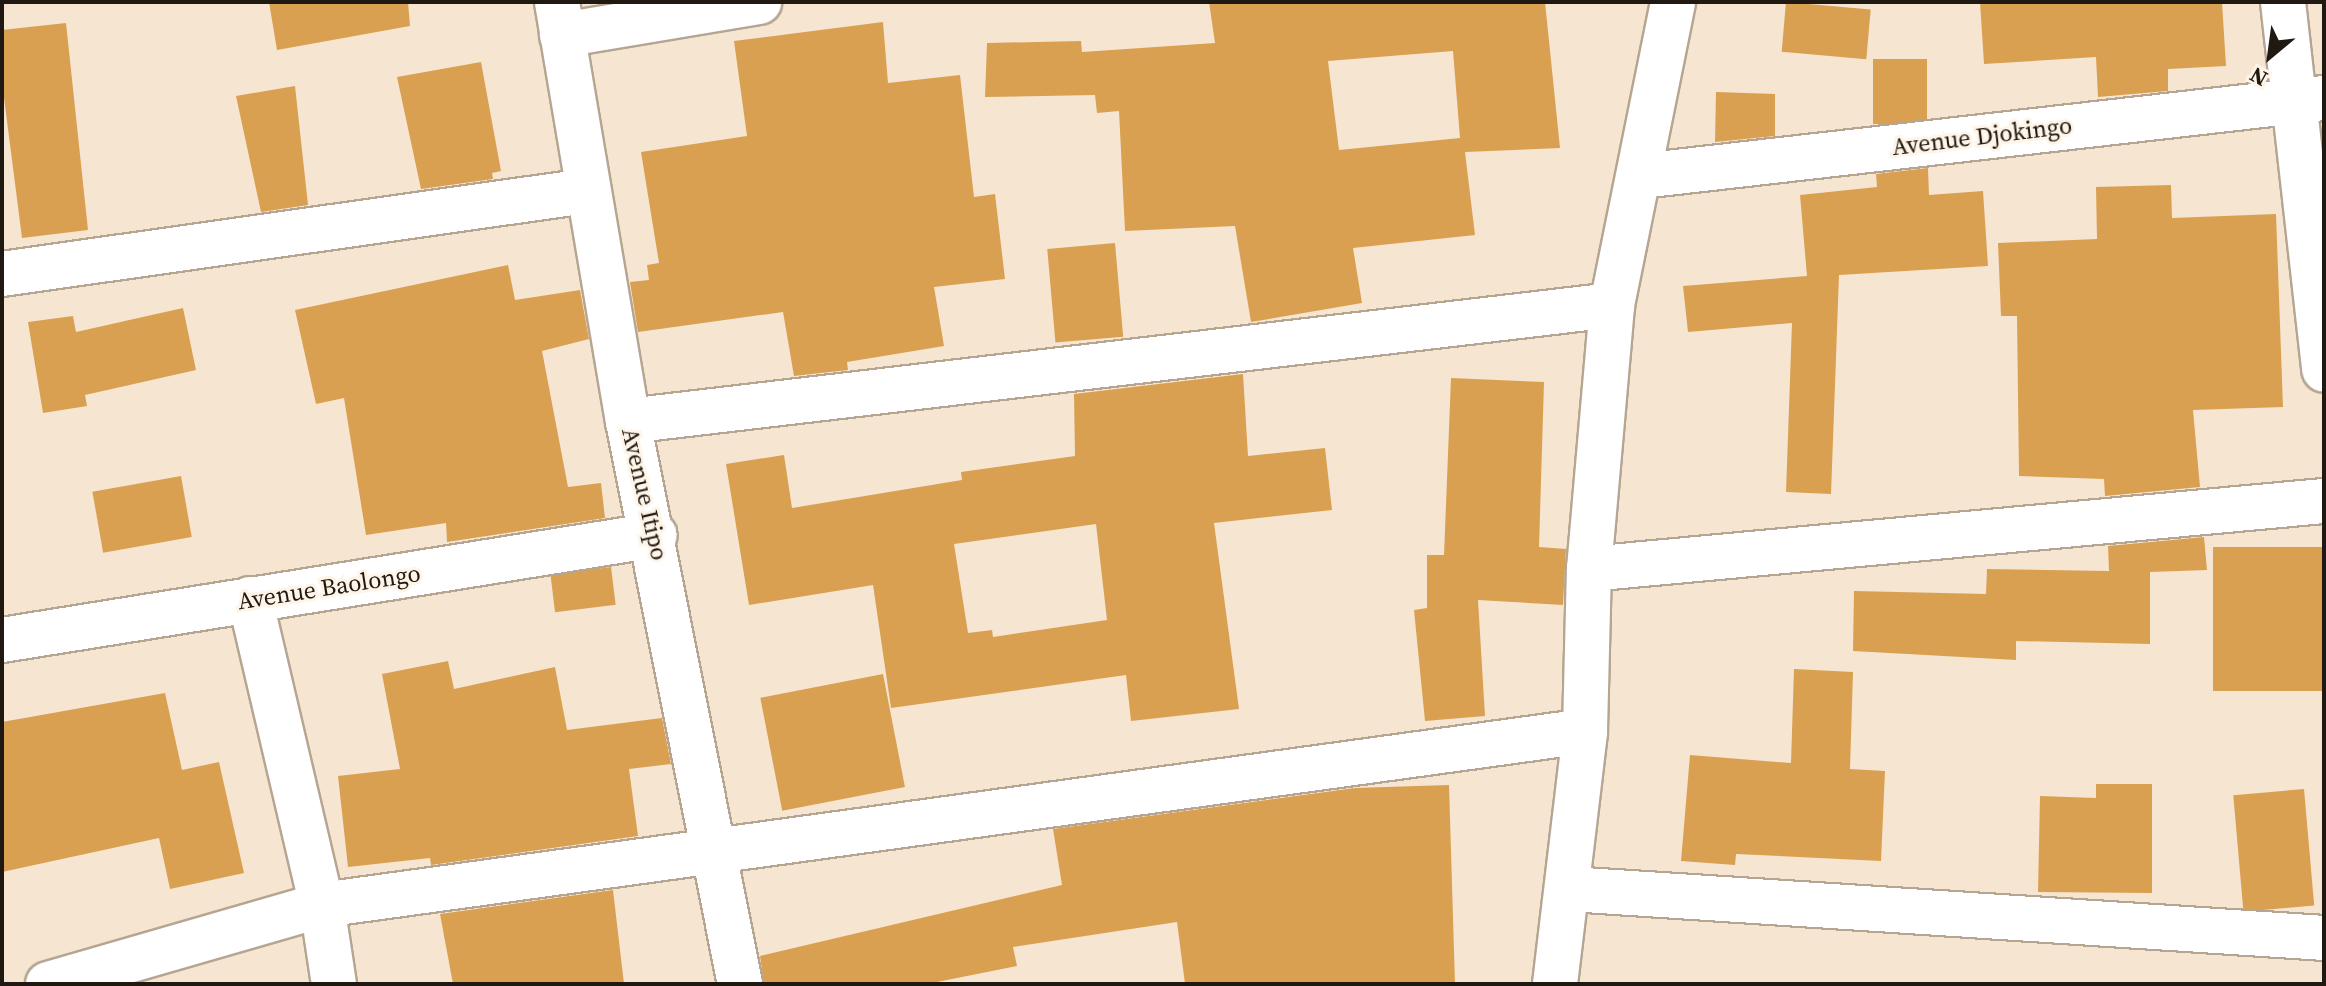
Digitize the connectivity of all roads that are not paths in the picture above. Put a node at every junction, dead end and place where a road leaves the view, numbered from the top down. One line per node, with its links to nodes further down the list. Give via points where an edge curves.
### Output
1 (759, 2): 4 (street)
2 (1673, 2): 6 (street)
3 (2283, 2): 5 (street)
4 (559, 18): 7 (street, Avenue Itipo)
5 (2307, 99): 6 (street, Avenue Djokingo); 10 (street)
6 (1641, 176): 9 (street)
7 (586, 191): 8 (street); 11 (street, Avenue Itipo)
8 (2, 274)
9 (1612, 305): 11 (street); 14 (street)
10 (2324, 370)
11 (628, 421): 13 (street, Avenue Itipo)
12 (2324, 501): 14 (street)
13 (655, 535): 15 (street, Avenue Baolongo); 18 (street, Avenue Itipo)
14 (1589, 569): 17 (street)
15 (250, 599): 16 (street, Avenue Baolongo); 20 (street)
16 (2, 640)
17 (1585, 731): 18 (street); 19 (street)
18 (718, 848): 20 (street); 24 (street, Avenue Itipo)
19 (1569, 889): 21 (street); 25 (street)
20 (322, 905): 22 (street); 23 (street)
21 (2324, 938)
22 (48, 984)
23 (334, 984)
24 (740, 984)
25 (1555, 984)

